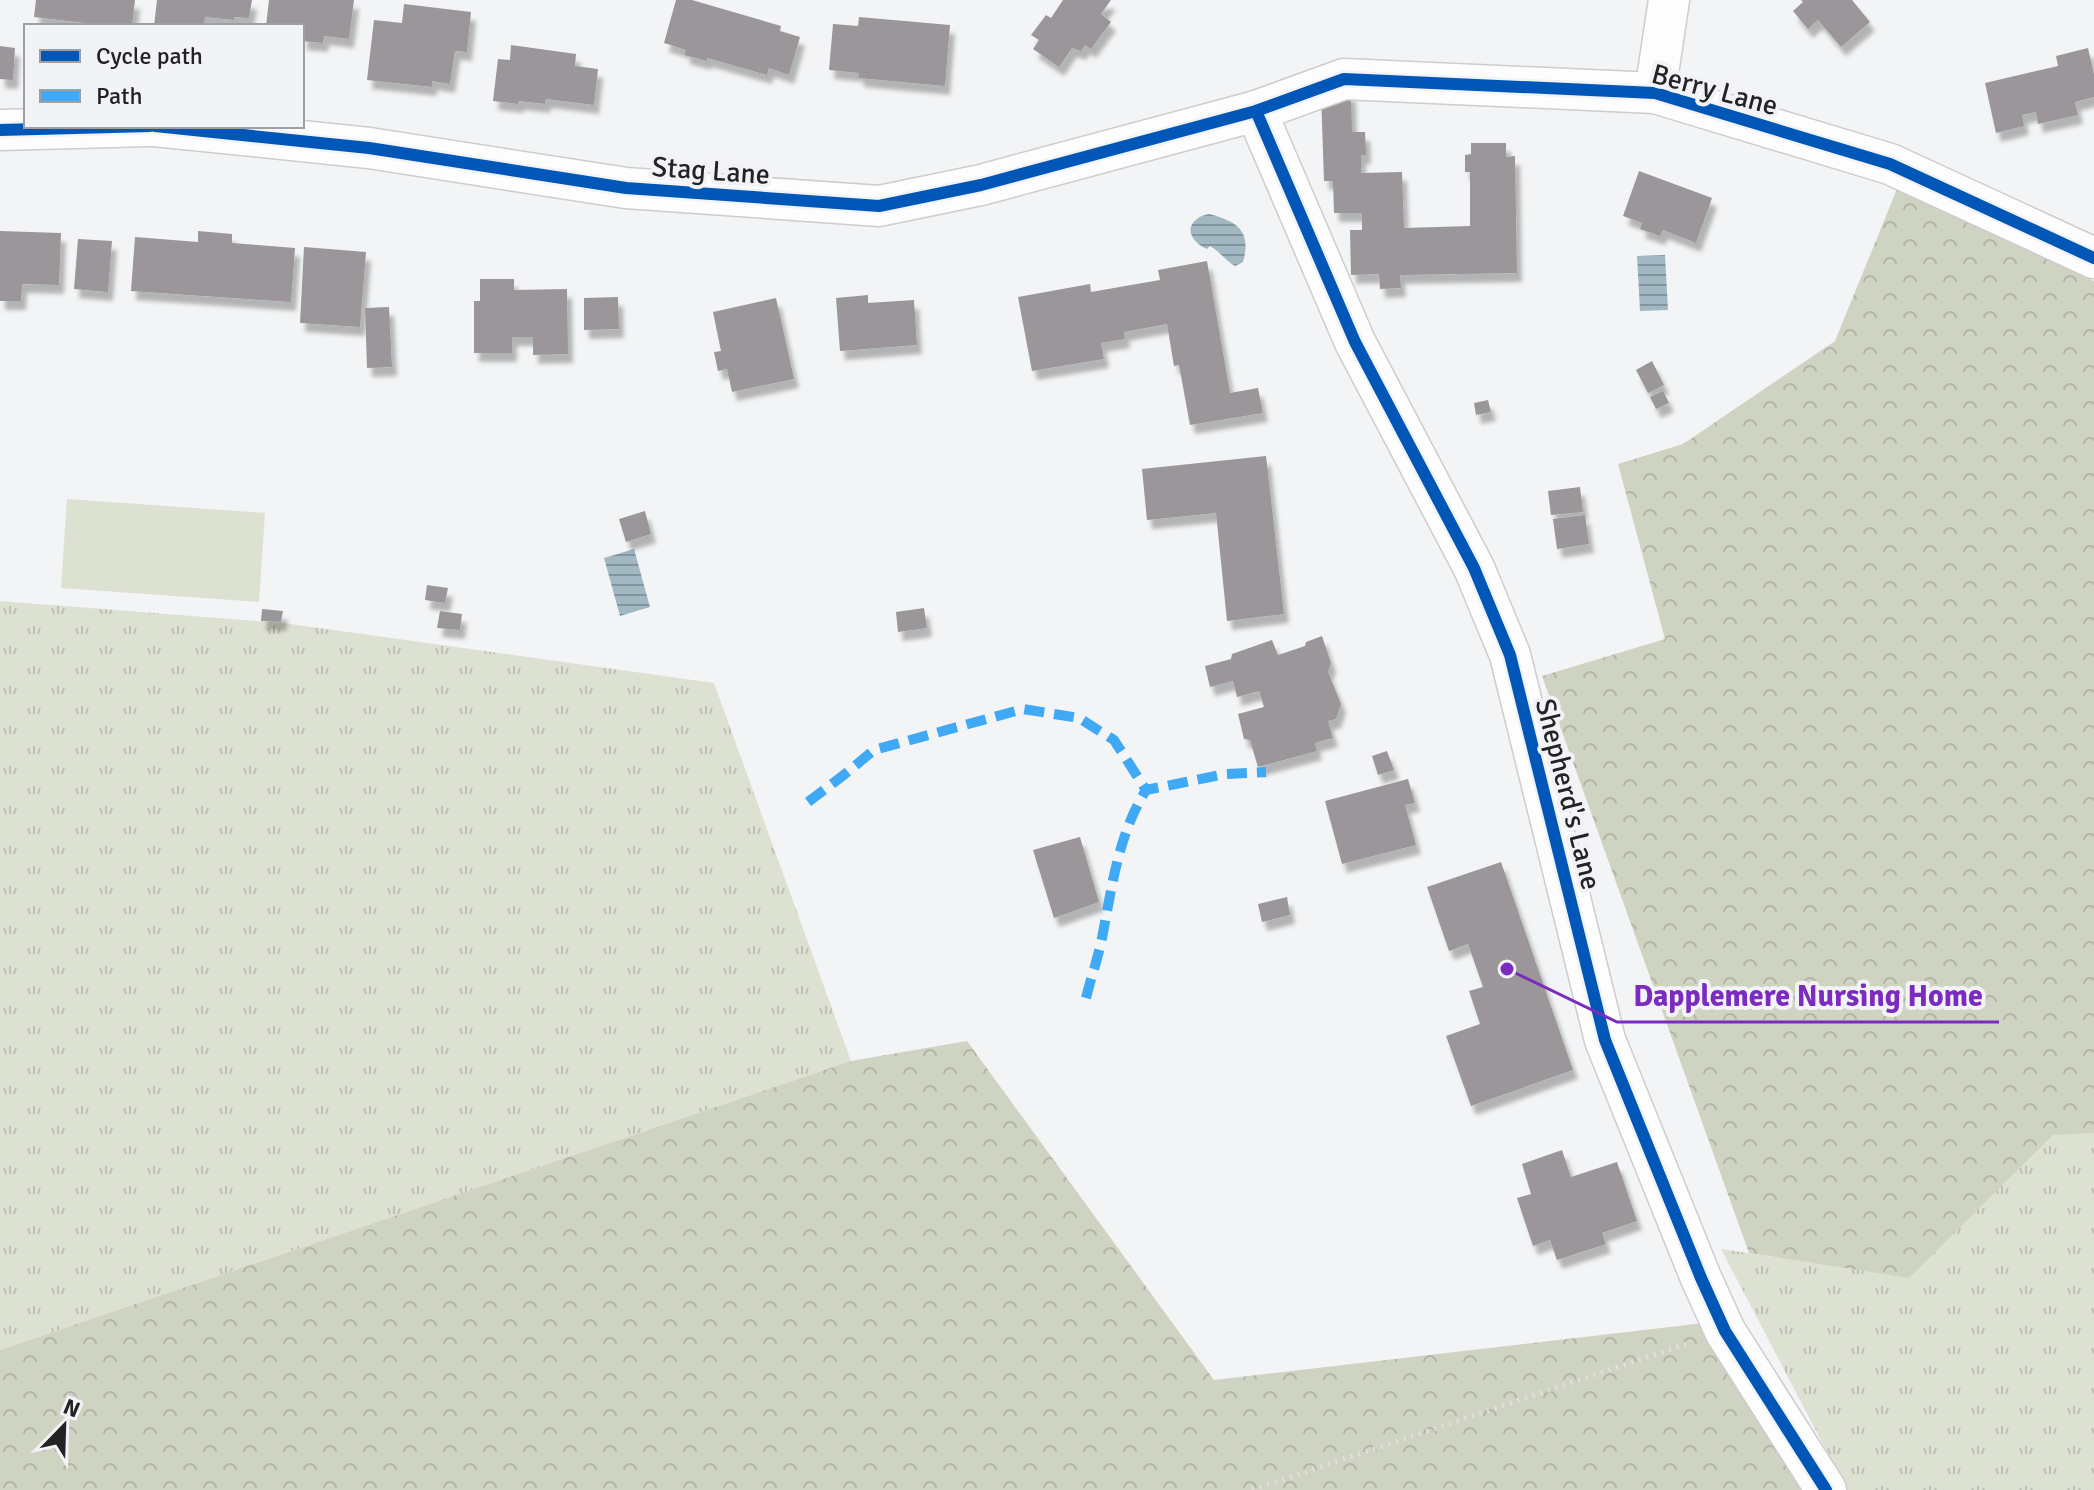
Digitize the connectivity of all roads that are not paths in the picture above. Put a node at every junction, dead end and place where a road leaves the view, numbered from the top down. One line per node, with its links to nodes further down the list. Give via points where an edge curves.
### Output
1 (1669, 0): 2 (street)
2 (1655, 93): 3 (street, Berry Lane, via 1344,79); 7 (street, Berry Lane, via 1890,164)
3 (1256, 111): 5 (street, Stag Lane, via 981,185 879,206 626,188 369,148); 8 (street, Shepherd's Lane, via 1355,342 1474,568 1510,655 1605,1040 1701,1278 1725,1331)
4 (76, 128): 6 (street, Stag Lane)
5 (173, 128)
6 (0, 130)
7 (2094, 258)
8 (1826, 1490)

